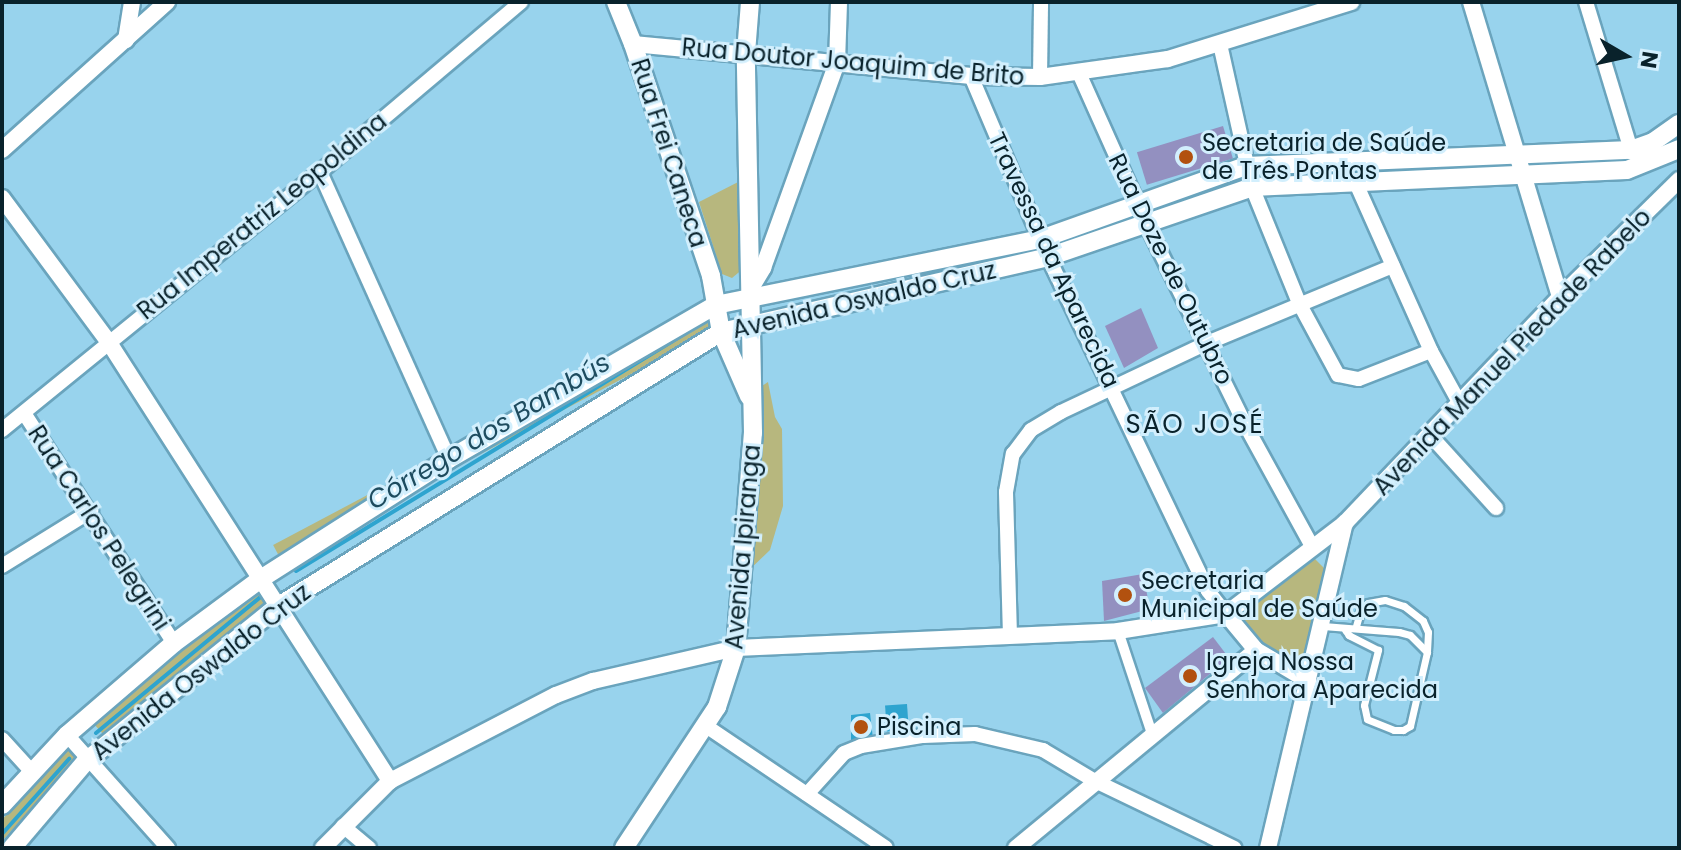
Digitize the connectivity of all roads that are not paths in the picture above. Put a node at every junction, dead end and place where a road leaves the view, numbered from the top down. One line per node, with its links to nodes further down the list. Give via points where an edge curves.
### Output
1 (132, 2): 11 (street)
2 (167, 2): 11 (street)
3 (521, 2): 25 (street, Rua Imperatriz Leopoldina)
4 (616, 2): 12 (main road, Rua Frei Caneca)
5 (750, 2): 14 (main road, Avenida Ipiranga)
6 (839, 2): 15 (street)
7 (1041, 2): 18 (street)
8 (1351, 2): 13 (street, Rua Doutor Joaquim de Brito)
9 (1471, 2): 23 (street)
10 (1586, 2): 22 (street)
11 (126, 40): 21 (street)
12 (633, 44): 14 (street, Rua Doutor Joaquim de Brito); 39 (main road, Rua Frei Caneca, via 711,276)
13 (1220, 44): 16 (street, Rua Doutor Joaquim de Brito, via 1168,59); 24 (street)
14 (746, 53): 15 (street, Rua Doutor Joaquim de Brito); 35 (main road, Avenida Ipiranga)
15 (837, 63): 17 (street, Rua Doutor Joaquim de Brito); 35 (street)
16 (1079, 73): 18 (street, Rua Doutor Joaquim de Brito); 30 (street, Rua Doze de Outubro)
17 (971, 76): 18 (street, Rua Doutor Joaquim de Brito); 32 (street, Travessa da Aparecida)
18 (1040, 77)
19 (1679, 124): 22 (main road, Avenida Oswaldo Cruz)
20 (1679, 149): 23 (main road, Avenida Oswaldo Cruz, via 1627,170)
21 (2, 150)
22 (1631, 150): 23 (main road, Avenida Oswaldo Cruz)
23 (1520, 164): 24 (main road, Avenida Oswaldo Cruz); 27 (main road, Avenida Oswaldo Cruz); 37 (street)
24 (1246, 166): 28 (street); 30 (main road, Avenida Oswaldo Cruz)
25 (320, 172): 42 (street, Rua Imperatriz Leopoldina); 51 (street)
26 (1679, 180): 37 (street, Avenida Manuel Piedade Rabelo)
27 (1355, 181): 28 (main road, Avenida Oswaldo Cruz); 34 (street)
28 (1252, 187): 31 (main road, Avenida Oswaldo Cruz); 38 (street)
29 (2, 198): 42 (street)
30 (1138, 204): 31 (street, Rua Doze de Outubro); 32 (main road, Avenida Oswaldo Cruz)
31 (1146, 223): 33 (main road, Avenida Oswaldo Cruz); 43 (street, Rua Doze de Outubro)
32 (1041, 239): 33 (street, Travessa da Aparecida); 36 (main road, Avenida Oswaldo Cruz)
33 (1048, 257): 40 (main road, Avenida Oswaldo Cruz); 45 (street, Travessa da Aparecida)
34 (1393, 266): 38 (street); 44 (street)
35 (756, 269): 36 (main road, Avenida Ipiranga)
36 (750, 295): 39 (main road, Avenida Oswaldo Cruz); 40 (main road, Avenida Ipiranga)
37 (1560, 297): 46 (street, Avenida Manuel Piedade Rabelo)
38 (1299, 303): 43 (street); 44 (street, via 1343,379 1359,379)
39 (716, 305): 41 (main road, Rua Frei Caneca); 51 (main road, Avenida Oswaldo Cruz)
40 (753, 325): 41 (main road, Avenida Oswaldo Cruz); 47 (main road, Avenida Ipiranga)
41 (721, 332): 47 (main road, Avenida Ipiranga); 59 (main road, Avenida Oswaldo Cruz)
42 (108, 341): 48 (street, Rua Imperatriz Leopoldina); 58 (street)
43 (1207, 343): 45 (street); 55 (street, Rua Doze de Outubro)
44 (1431, 351): 46 (street)
45 (1114, 389): 60 (street, Travessa da Aparecida, via 1208,591); 65 (street, via 1061,412 1020,441 1008,473)
46 (1460, 404): 50 (street, Avenida Manuel Piedade Rabelo)
47 (753, 406): 67 (main road, Avenida Ipiranga)
48 (24, 413): 49 (street, Rua Imperatriz Leopoldina); 53 (street, Rua Carlos Pelegrini)
49 (2, 430)
50 (1429, 434): 52 (street); 54 (street, Avenida Manuel Piedade Rabelo)
51 (449, 459): 58 (main road, Avenida Oswaldo Cruz)
52 (1496, 508)
53 (91, 511): 56 (street); 66 (street, Rua Carlos Pelegrini)
54 (1345, 523): 55 (street, Avenida Manuel Piedade Rabelo); 57 (street)
55 (1313, 548): 57 (street); 60 (street, Avenida Manuel Piedade Rabelo)
56 (2, 566)
57 (1334, 572): 61 (street)
58 (259, 580): 59 (street); 66 (main road, Avenida Oswaldo Cruz)
59 (277, 607): 75 (main road, Avenida Oswaldo Cruz); 78 (street)
60 (1226, 614): 64 (street); 68 (street)
61 (1323, 626): 63 (lane); 70 (street)
62 (1356, 626): 63 (lane); 69 (lane, via 1410,635); 69 (lane, via 1368,603 1385,600 1404,606 1423,621)
63 (1345, 630): 69 (lane, via 1378,650 1363,712 1367,719 1394,730 1410,726)
64 (1118, 631): 65 (street); 72 (street)
65 (1010, 636): 67 (street)
66 (174, 643): 73 (main road, Avenida Oswaldo Cruz)
67 (736, 648): 71 (main road, Avenida Ipiranga, via 728,681); 78 (street, via 593,681 556,695)
68 (1256, 650): 70 (street); 72 (street)
69 (1427, 652)
70 (1308, 681): 90 (street)
71 (706, 726): 79 (street); 86 (main road, Avenida Ipiranga)
72 (1152, 734): 77 (street)
73 (67, 735): 75 (street); 76 (main road, Avenida Oswaldo Cruz)
74 (2, 739): 76 (street)
75 (86, 761): 82 (main road, Avenida Oswaldo Cruz); 83 (street)
76 (32, 772): 80 (main road, Avenida Oswaldo Cruz)
77 (1093, 780): 79 (street, via 1043,750 1006,739 923,736 844,753); 88 (street); 89 (street)
78 (390, 781): 81 (street)
79 (807, 794): 87 (street)
80 (2, 805)
81 (343, 826): 84 (street); 85 (street)
82 (12, 848)
83 (168, 848)
84 (323, 848)
85 (369, 848)
86 (624, 848)
87 (886, 848)
88 (1016, 848)
89 (1234, 848)
90 (1268, 848)

